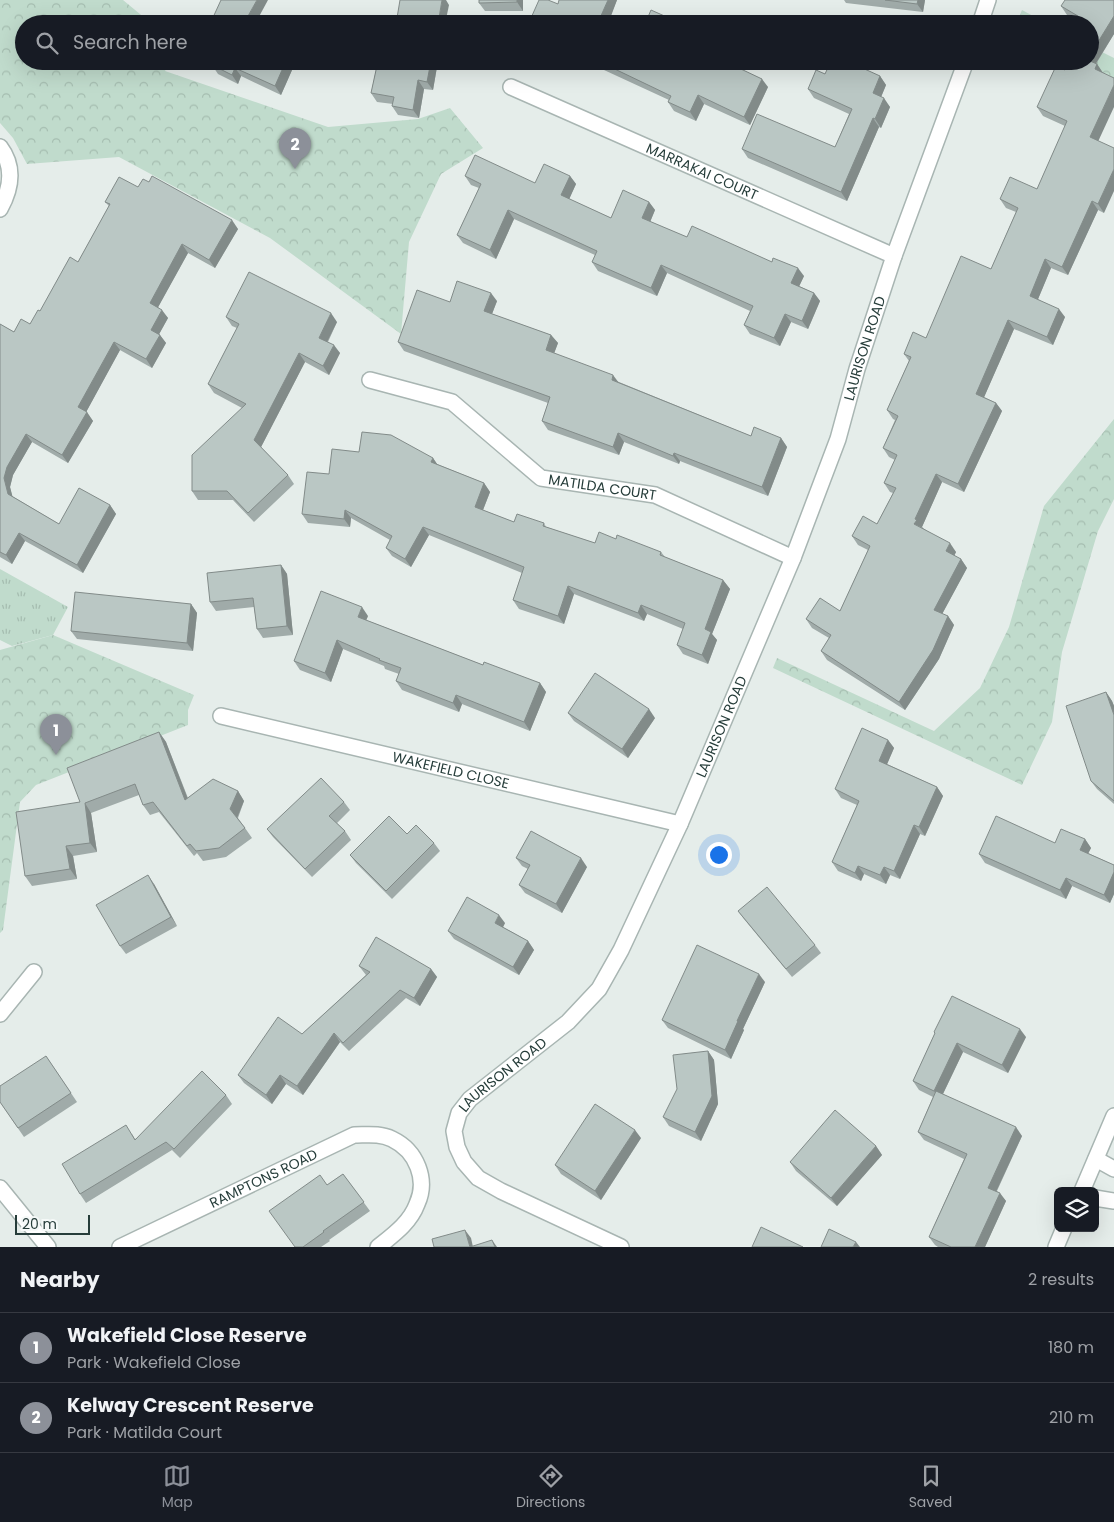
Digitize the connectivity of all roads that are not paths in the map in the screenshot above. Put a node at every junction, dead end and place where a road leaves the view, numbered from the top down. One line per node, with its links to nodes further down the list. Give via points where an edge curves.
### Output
1 (988, 0): 2 (street)
2 (983, 15)
3 (963, 70): 7 (street, LAURISON ROAD)
4 (511, 87): 7 (street, MARRAKAI COURT)
5 (0, 147): 6 (street, via 11,173)
6 (0, 210)
7 (894, 256): 9 (street, LAURISON ROAD, via 838,439)
8 (370, 380): 9 (street, MATILDA COURT, via 452,402 541,478 655,494)
9 (793, 558): 11 (street, LAURISON ROAD)
10 (221, 716): 11 (street, WAKEFIELD CLOSE)
11 (680, 824): 25 (street, LAURISON ROAD, via 622,950 599,989 568,1022 470,1098 459,1113 454,1131 464,1162 478,1178)
12 (34, 972): 13 (street)
13 (0, 1014)
14 (1114, 1116): 15 (street)
15 (1096, 1159): 16 (street); 17 (street)
16 (1114, 1169)
17 (1084, 1187)
18 (0, 1188): 22 (street)
19 (1099, 1199): 20 (street)
20 (1114, 1201)
21 (1062, 1232): 26 (street)
22 (48, 1247)
23 (120, 1247): 24 (street, RAMPTONS ROAD, via 354,1135 373,1134 392,1139 409,1151 420,1170 422,1189 417,1206 405,1224)
24 (378, 1247)
25 (621, 1247)
26 (1056, 1247)

